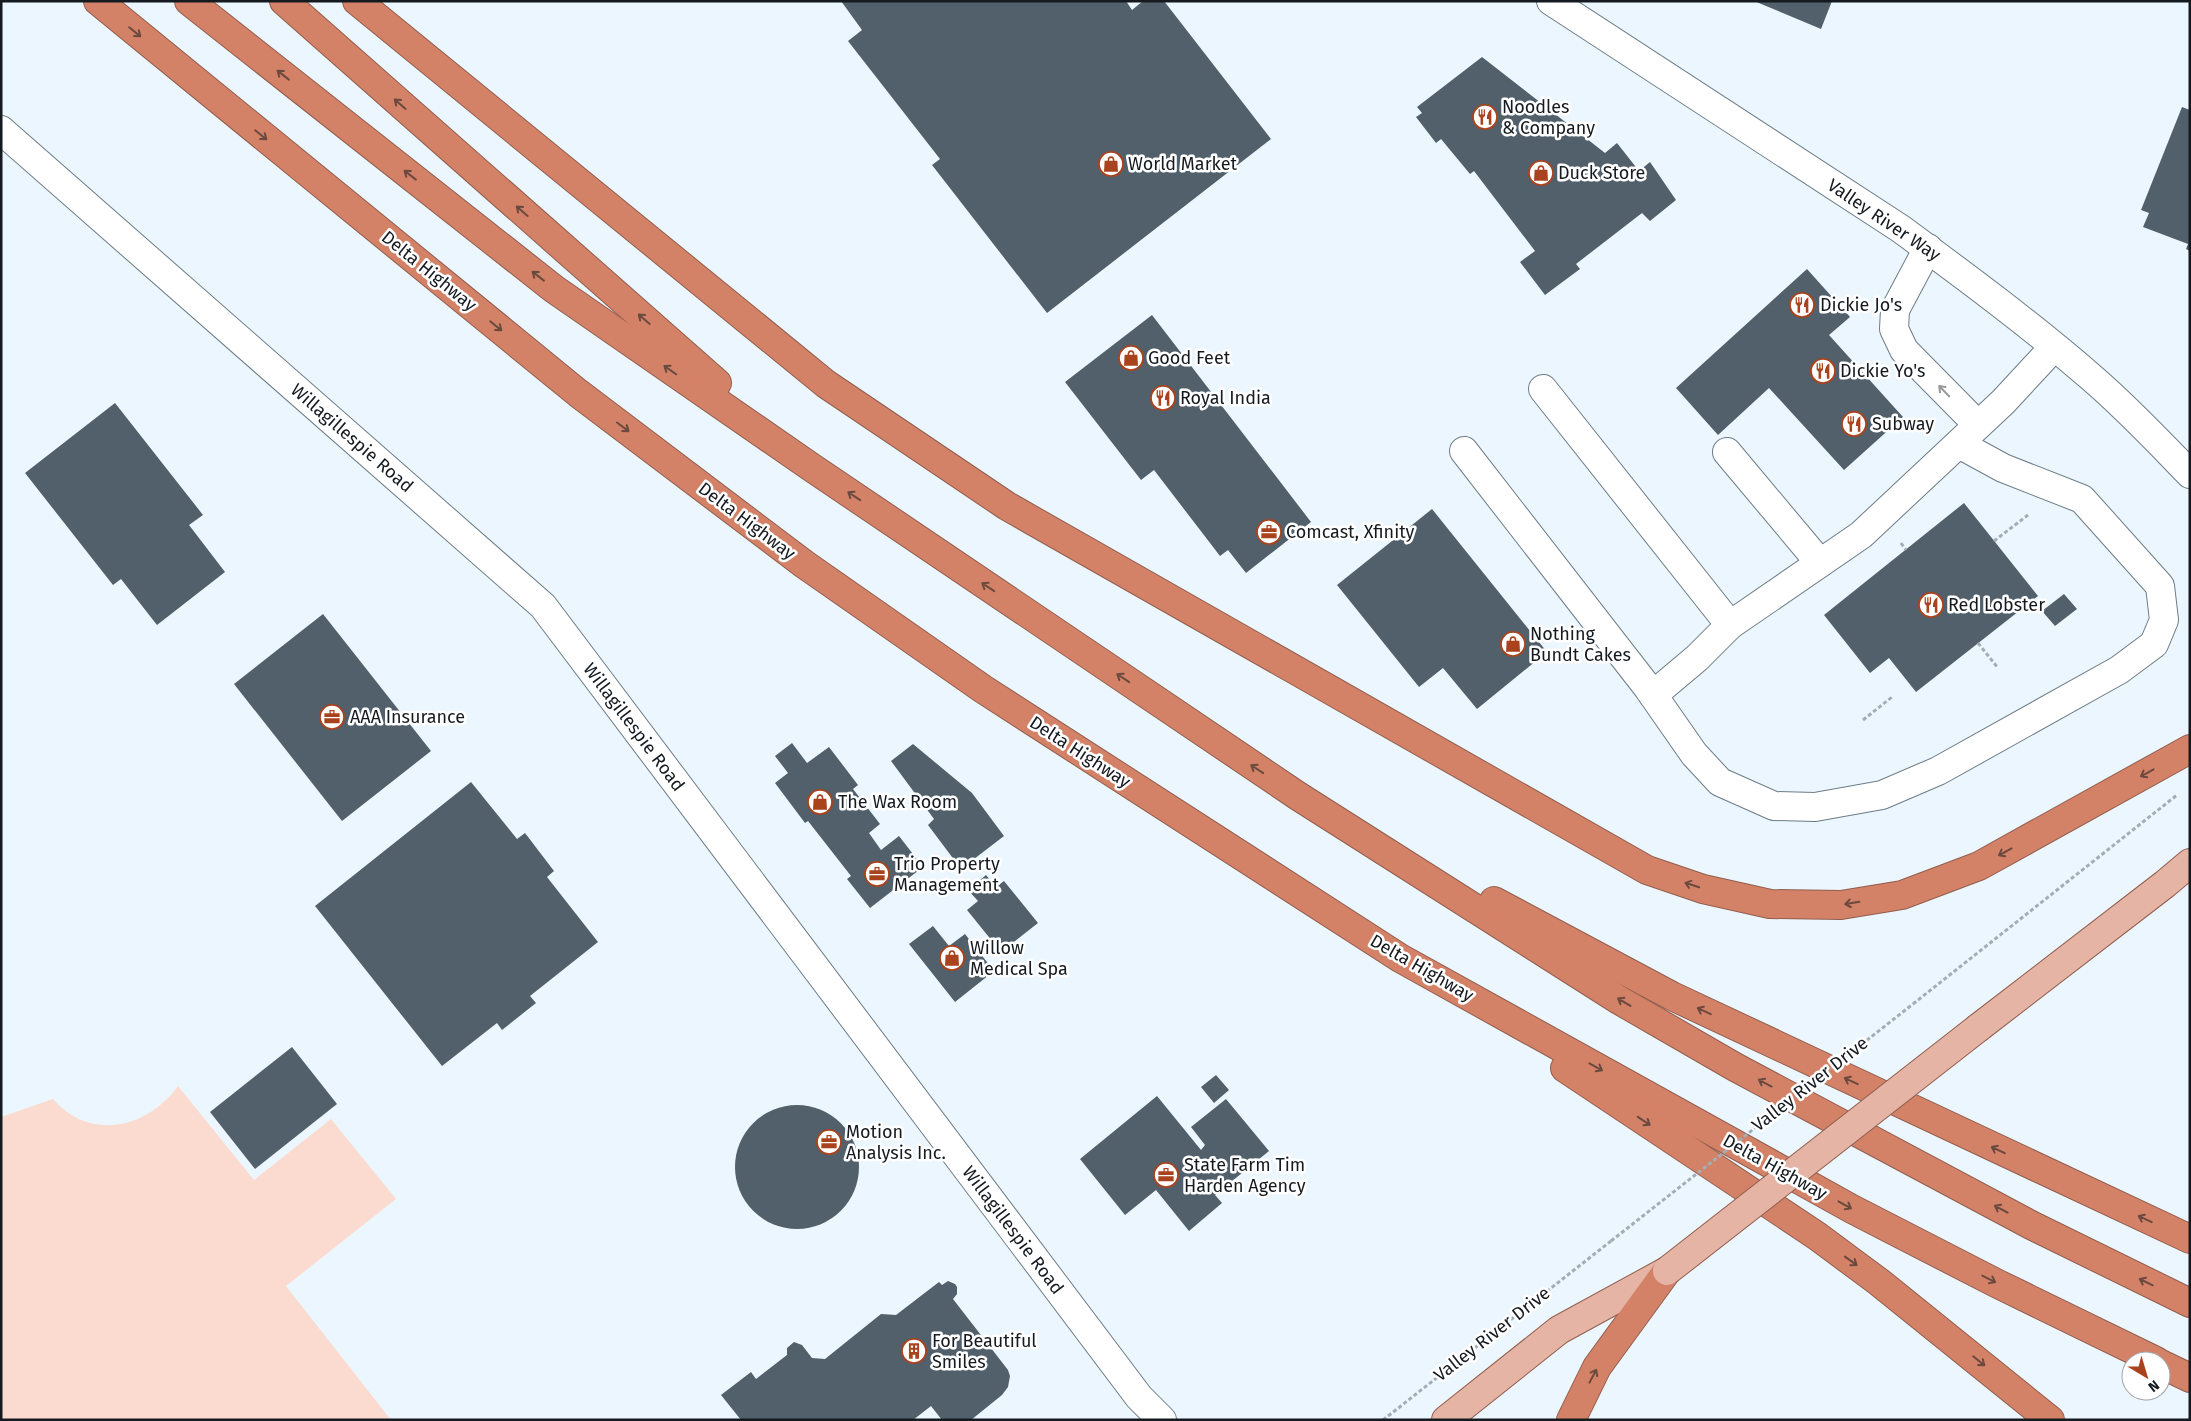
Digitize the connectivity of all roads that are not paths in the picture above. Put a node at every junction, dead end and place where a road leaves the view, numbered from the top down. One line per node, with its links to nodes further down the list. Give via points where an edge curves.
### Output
1 (98, 1): 21 (highway, Delta Highway, one-way to 21, via 578,393 804,564 983,689)
2 (189, 1): 13 (highway, one-way to 2, via 554,289)
3 (284, 1): 13 (highway, one-way to 3)
4 (357, 1): 18 (highway, one-way to 4, via 1979,866 1902,896 1841,905 1770,904 1646,870 1007,506 915,446 826,384)
5 (1552, 1): 7 (street, Valley River Way)
6 (1, 130): 28 (street, Willagillespie Road, via 542,606 1139,1397)
7 (1928, 248): 8 (street, Valley River Way); 10 (street, one-way to 7, via 1904,350 1894,329 1895,310)
8 (2054, 347): 10 (street); 14 (street, Valley River Way, via 2115,399)
9 (1543, 389): 16 (street)
10 (1969, 434): 15 (street, via 1861,535); 17 (street, via 2003,468 2082,499 2160,586 2164,620 2154,644 2119,670 1938,771 1882,795 1815,807 1774,806 1720,782 1694,754)
11 (1464, 450): 17 (street)
12 (1728, 452): 15 (street)
13 (811, 467): 19 (highway, one-way to 13)
14 (2190, 474)
15 (1820, 563): 16 (street)
16 (1730, 625): 17 (street)
17 (1653, 695)
18 (2190, 749)
19 (1298, 796): 22 (highway, one-way to 19, via 1672,996); 24 (highway, one-way to 19, via 2031,1225 1734,1067 1619,1000)
20 (2190, 863): 23 (main road, bridge)
21 (1400, 958): 25 (highway, Delta Highway, one-way to 25, via 1852,1209); 31 (highway, one-way to 31, via 1817,1236)
22 (2190, 1239)
23 (1667, 1271): 29 (main road, via 1559,1330); 30 (highway, one-way to 23, via 1597,1367)
24 (2190, 1303)
25 (2135, 1351)
26 (2171, 1369): 27 (highway)
27 (2190, 1378)
28 (1162, 1420)
29 (1446, 1420)
30 (1570, 1420)
31 (2050, 1420)

